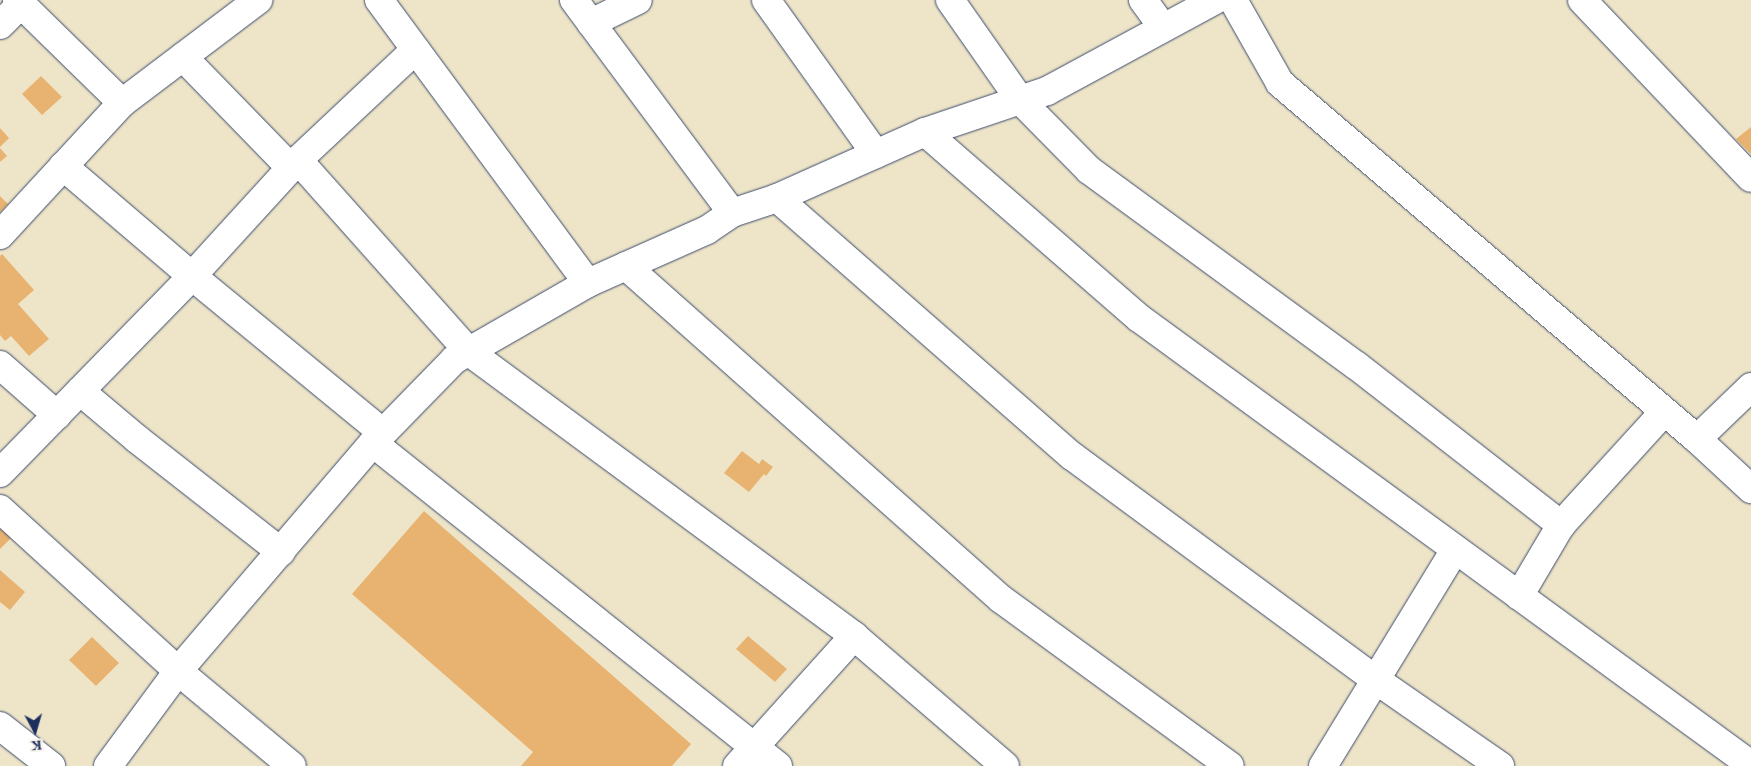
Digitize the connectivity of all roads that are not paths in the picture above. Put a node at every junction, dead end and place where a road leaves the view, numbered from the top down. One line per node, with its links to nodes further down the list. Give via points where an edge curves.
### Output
1 (258, 0): 16 (street)
2 (380, 0): 15 (street)
3 (574, 0): 12 (street)
4 (638, 0): 12 (street)
5 (766, 0): 20 (street)
6 (950, 0): 17 (street)
7 (1143, 0): 14 (street)
8 (1215, 0): 14 (street)
9 (1233, 0): 34 (street, via 1280,83)
10 (1582, 0): 23 (street)
11 (19, 2): 13 (street); 18 (street)
12 (591, 23): 25 (street)
13 (0, 25)
14 (1162, 28): 17 (street, via 1047,91)
15 (415, 50): 21 (street); 29 (street)
16 (183, 57): 18 (street); 21 (street)
17 (1020, 100): 19 (street); 41 (street, via 1089,170 1357,366)
18 (122, 103): 22 (street)
19 (925, 132): 20 (street); 42 (street, via 1139,318)
20 (876, 154): 24 (street)
21 (295, 164): 28 (street); 30 (street)
22 (64, 166): 26 (street); 28 (street)
23 (1751, 178)
24 (777, 198): 25 (street); 47 (street, via 1072,456)
25 (732, 213): 27 (street, via 706,230)
26 (0, 235)
27 (626, 266): 29 (street); 56 (street, via 1001,600)
28 (192, 276): 33 (street); 36 (street)
29 (588, 283): 30 (street)
30 (468, 351): 36 (street, via 454,360); 45 (street)
31 (0, 365): 35 (street)
32 (1751, 386): 37 (street)
33 (80, 391): 35 (street); 43 (street)
34 (1664, 412): 37 (street); 41 (street)
35 (57, 415): 38 (street)
36 (378, 438): 43 (street); 49 (street)
37 (1697, 439): 39 (street)
38 (0, 473)
39 (1751, 490)
40 (0, 509): 46 (street)
41 (1561, 526): 44 (street)
42 (1455, 550): 44 (street); 47 (street)
43 (281, 552): 46 (street)
44 (1519, 596): 50 (street)
45 (854, 636): 49 (street); 55 (street)
46 (178, 671): 52 (street); 53 (street)
47 (1376, 680): 57 (street); 58 (street)
48 (0, 726): 51 (street)
49 (746, 756): 54 (street)
50 (1751, 765)
51 (52, 766)
52 (108, 766)
53 (292, 766)
54 (778, 766)
55 (1005, 766)
56 (1230, 766)
57 (1323, 766)
58 (1500, 766)

